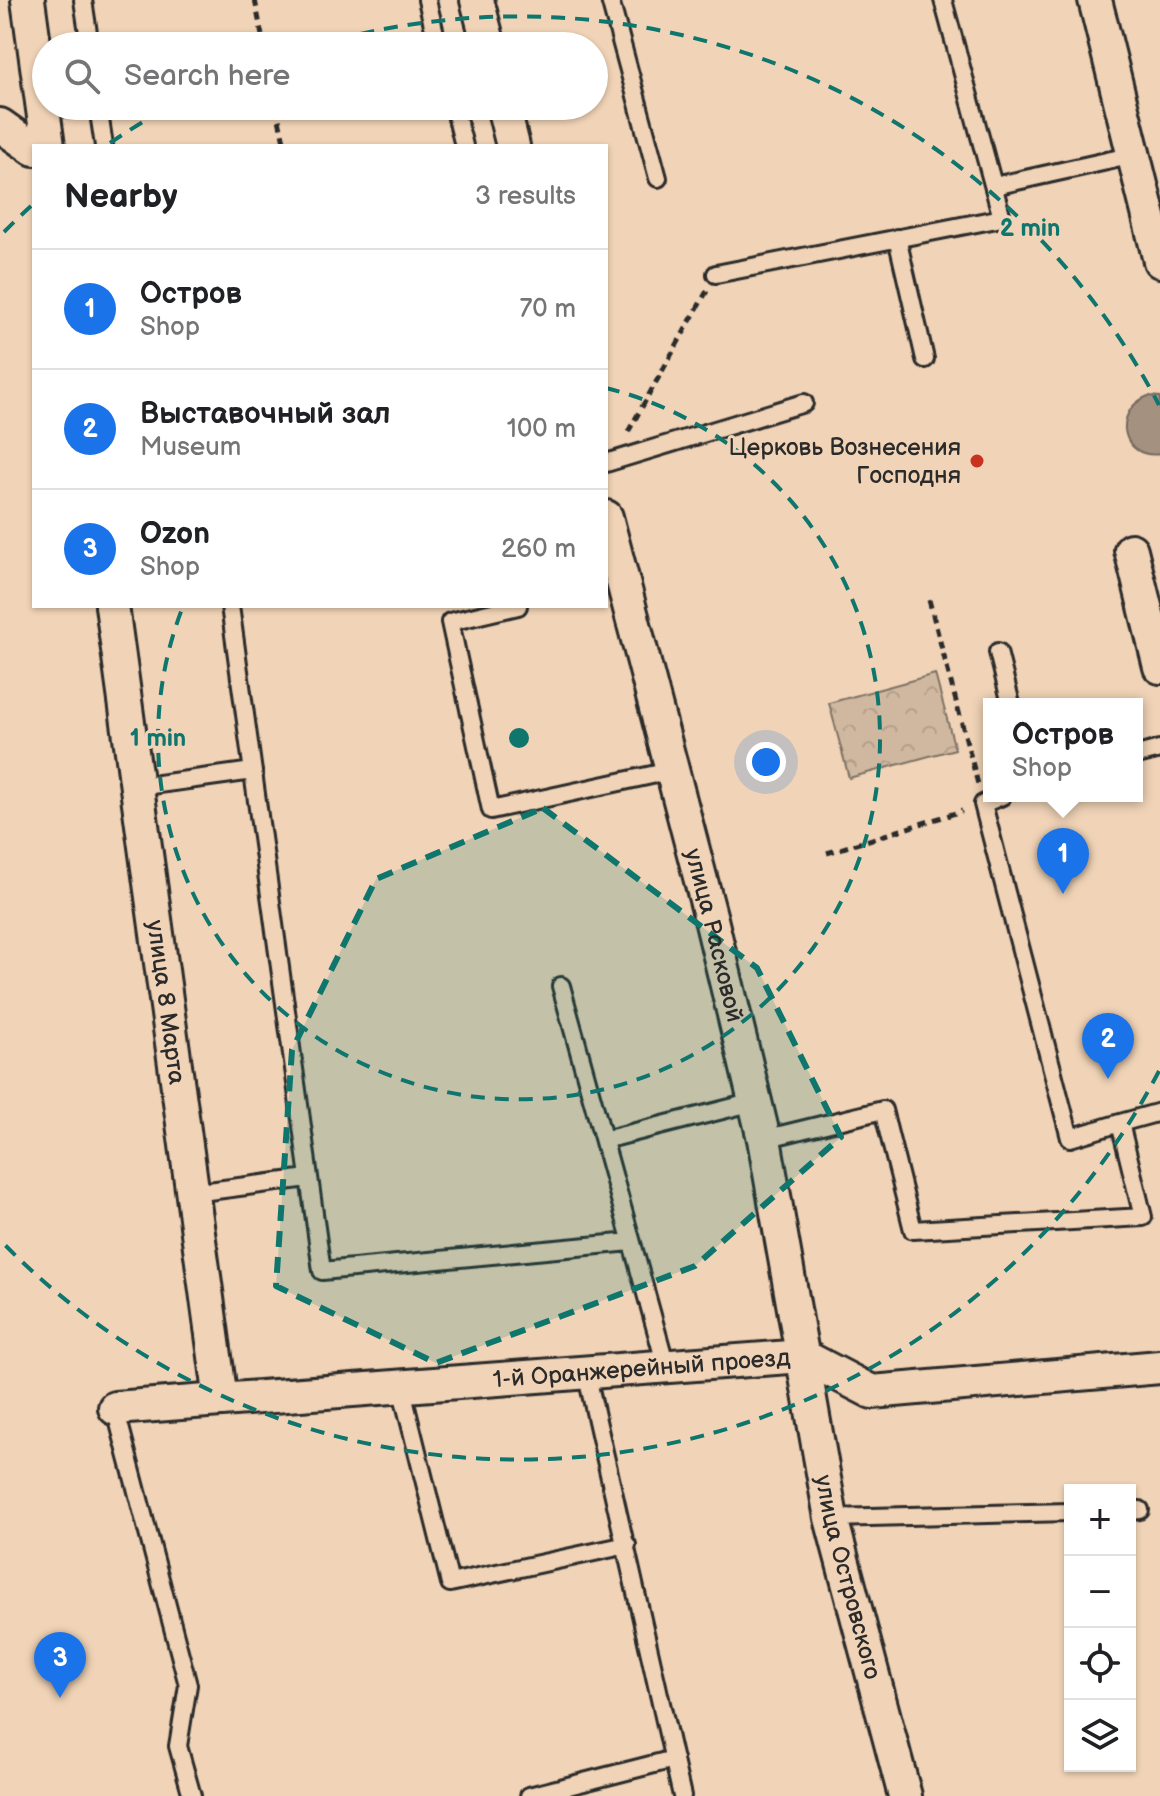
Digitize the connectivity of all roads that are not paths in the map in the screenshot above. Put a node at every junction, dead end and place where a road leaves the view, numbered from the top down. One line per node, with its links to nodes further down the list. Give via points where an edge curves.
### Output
1 (28, 0): 8 (street)
2 (83, 0): 9 (lane)
3 (427, 0): 10 (lane)
4 (610, 0): 23 (lane)
5 (943, 0): 24 (lane)
6 (1095, 0): 22 (street)
7 (479, 1): 11 (street)
8 (32, 32)
9 (88, 32)
10 (435, 32)
11 (486, 32)
12 (44, 120): 17 (street)
13 (100, 120): 18 (lane)
14 (458, 120): 19 (lane)
15 (506, 120): 20 (street)
16 (0, 125): 21 (street)
17 (48, 144)
18 (104, 144)
19 (464, 144)
20 (512, 144)
21 (32, 148)
22 (1134, 155): 24 (lane); 26 (street)
23 (658, 178)
24 (994, 186): 25 (lane, via 1002,218)
25 (897, 238): 27 (lane); 28 (lane)
26 (1160, 261)
27 (716, 274)
28 (925, 359)
29 (804, 403): 30 (lane)
30 (609, 462)
31 (608, 525): 40 (street, улица Расковой)
32 (1131, 550): 37 (street)
33 (112, 608): 41 (street, улица 8 Марта)
34 (230, 608): 39 (lane)
35 (510, 608): 40 (lane, via 450,622 491,810)
36 (998, 652): 38 (lane)
37 (1160, 667)
38 (1010, 698)
39 (253, 771): 41 (lane); 49 (lane)
40 (670, 771): 44 (street, улица Расковой)
41 (137, 787): 50 (street, улица 8 Марта)
42 (988, 802): 46 (lane, via 983,804 1070,1138)
43 (561, 986): 48 (lane)
44 (754, 1102): 47 (street, улица Расковой); 48 (lane)
45 (1160, 1112): 46 (lane)
46 (1120, 1123): 47 (lane, via 1143,1217 913,1230 883,1110)
47 (764, 1139): 52 (street, улица Расковой)
48 (604, 1140): 51 (lane)
49 (308, 1178): 50 (lane); 51 (lane, via 322,1271)
50 (193, 1193): 57 (street, улица 8 Марта)
51 (631, 1242): 53 (lane)
52 (803, 1356): 53 (street, 1-й Оранжерейный проезд); 54 (street, 1-й Оранжерейный проезд, via 872,1392); 60 (street, улица Островского)
53 (666, 1366): 55 (street, 1-й Оранжерейный проезд)
54 (1160, 1367)
55 (586, 1372): 56 (street, 1-й Оранжерейный проезд); 61 (lane)
56 (401, 1387): 57 (street, 1-й Оранжерейный проезд); 61 (lane, via 450,1583)
57 (221, 1400): 58 (street, 1-й Оранжерейный проезд)
58 (115, 1408): 63 (lane, via 188,1685 178,1746)
59 (1064, 1512): 60 (lane)
60 (831, 1518): 66 (street, улица Островского)
61 (627, 1545): 62 (lane)
62 (674, 1759): 64 (lane); 65 (lane)
63 (192, 1796)
64 (529, 1796)
65 (682, 1796)
66 (905, 1796)

